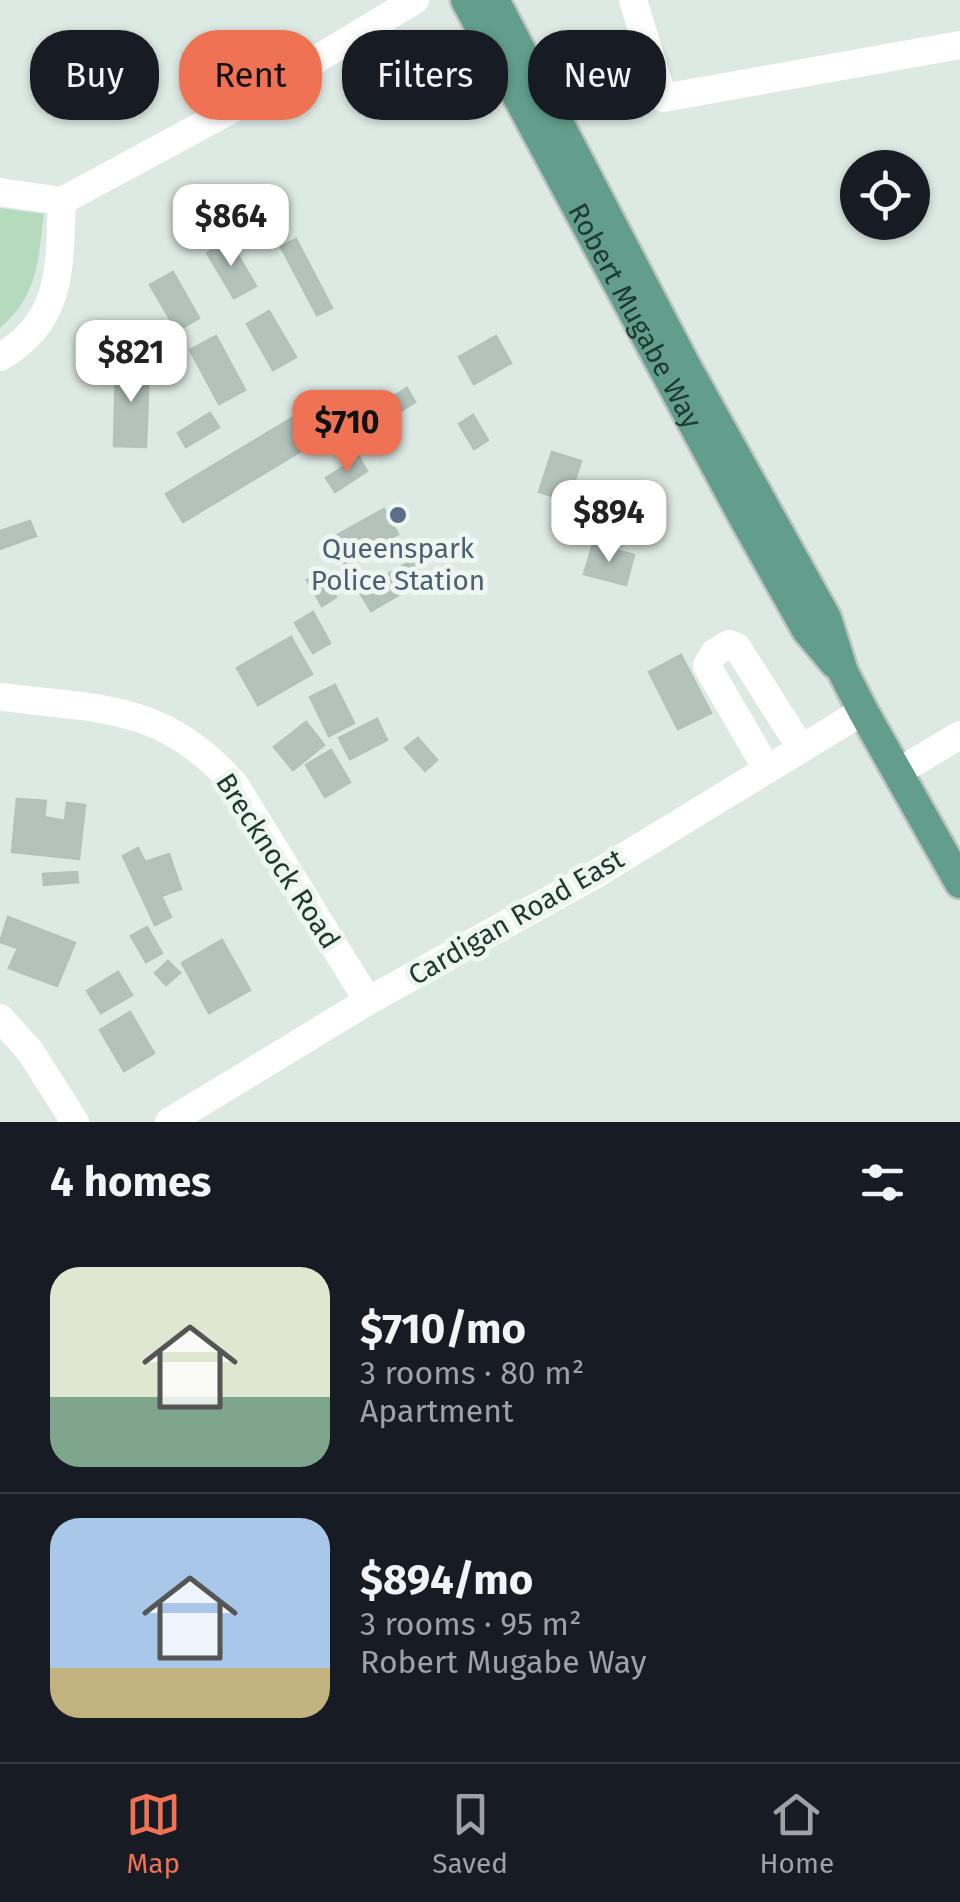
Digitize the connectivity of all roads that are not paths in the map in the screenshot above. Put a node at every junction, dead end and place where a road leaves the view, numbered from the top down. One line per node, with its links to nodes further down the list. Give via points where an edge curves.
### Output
1 (415, 0): 7 (street, via 249,100)
2 (466, 0): 9 (main road, Robert Mugabe Way, via 807,630)
3 (494, 0): 9 (main road, Robert Mugabe Way, via 826,618)
4 (633, 0): 5 (street, via 664,98)
5 (960, 45)
6 (0, 192): 7 (street)
7 (62, 200): 8 (street, via 54,298 20,346)
8 (0, 357)
9 (844, 672): 11 (main road, Robert Mugabe Way)
10 (0, 696): 17 (street, Brecknock Road, via 148,720 210,756 235,785)
11 (862, 711): 13 (street, Cardigan Road East); 15 (main road, Robert Mugabe Way)
12 (960, 735): 15 (street)
13 (801, 748): 14 (street, Cardigan Road East); 14 (street, via 737,647 714,653 707,666)
14 (767, 769): 17 (street, Cardigan Road East)
15 (898, 772): 16 (main road, Robert Mugabe Way)
16 (960, 882)
17 (368, 1002): 20 (street, Cardigan Road East)
18 (0, 1018): 19 (street, via 30,1051)
19 (74, 1122)
20 (169, 1122)

